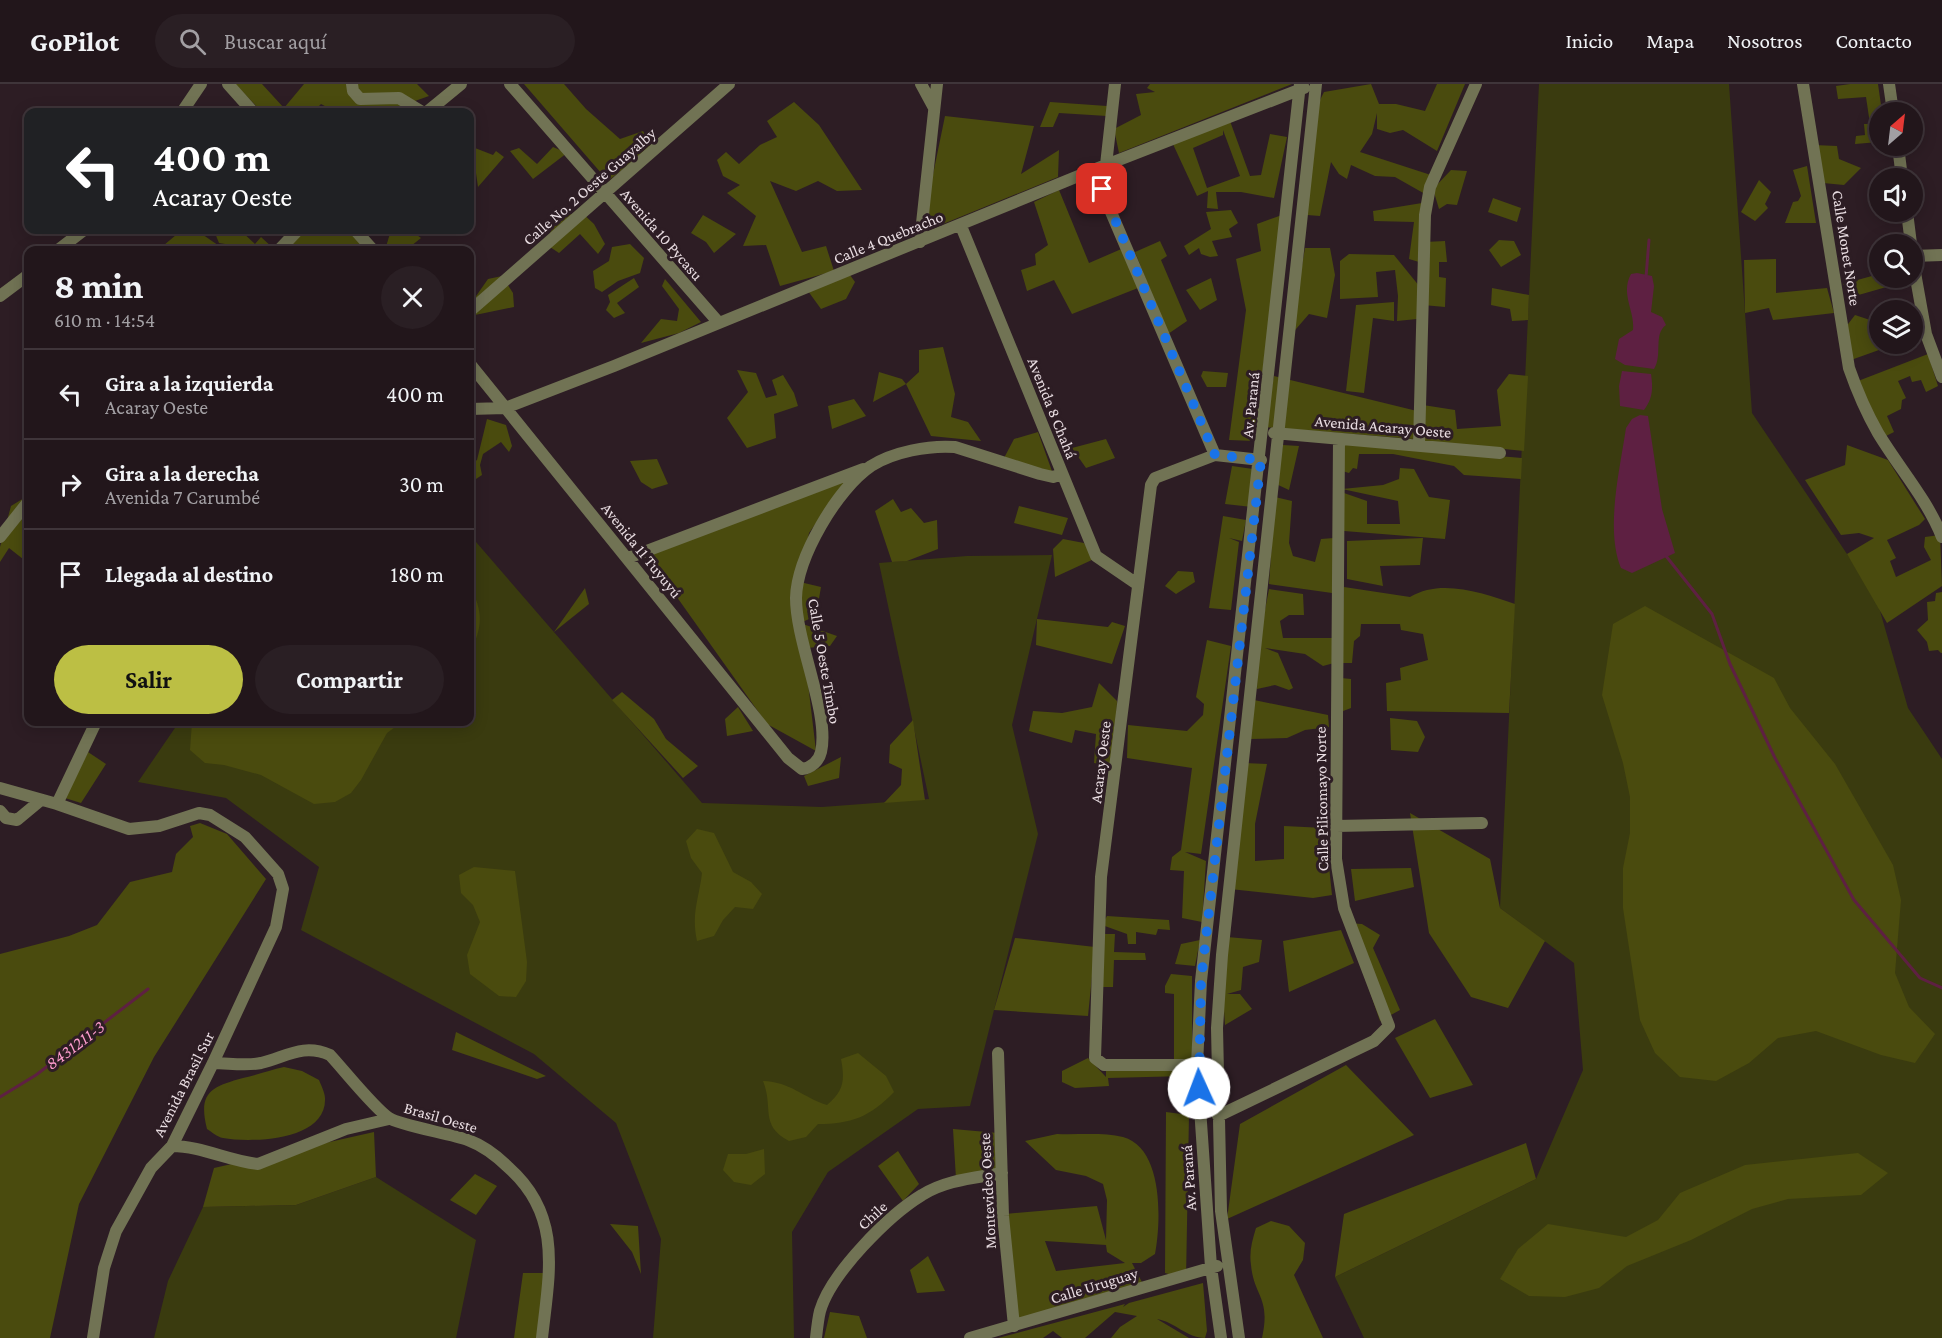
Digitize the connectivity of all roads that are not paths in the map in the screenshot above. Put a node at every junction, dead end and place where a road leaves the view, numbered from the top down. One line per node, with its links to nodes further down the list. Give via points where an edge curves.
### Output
1 (201, 84): 16 (street)
2 (228, 84): 17 (street)
3 (352, 84): 18 (street, via 360,99 399,98)
4 (461, 84): 19 (street)
5 (510, 84): 23 (street, Avenida 10 Pycasu)
6 (729, 84): 23 (street, Calle No. 2 Oeste Guayalby)
7 (921, 84): 20 (street)
8 (938, 84): 20 (street)
9 (1115, 84): 21 (street)
10 (1316, 84): 14 (street, Calle 4 Quebracho); 44 (street, Av. Paraná)
11 (1476, 84): 46 (street, via 1430,187 1425,215)
12 (1803, 84): 54 (street, Calle Monet Norte, via 1849,369 1878,433 1934,516)
13 (1889, 84): 15 (street)
14 (1300, 87): 21 (street, Calle 4 Quebracho); 43 (street, Av. Paraná)
15 (1892, 102)
16 (185, 108)
17 (249, 108)
18 (415, 108)
19 (432, 108)
20 (934, 108): 28 (street)
21 (1106, 165): 22 (street, Calle 4 Quebracho)
22 (1093, 170): 24 (street, Calle 4 Quebracho); 48 (street)
23 (605, 195): 37 (street, Calle No. 2 Oeste Guayalby); 38 (street, Avenida 10 Pycasu)
24 (961, 226): 28 (street, Calle 4 Quebracho); 51 (street, Avenida 8 Chahá)
25 (79, 234): 29 (street)
26 (294, 234): 30 (street)
27 (359, 234): 31 (street)
28 (920, 242): 38 (street, Calle 4 Quebracho)
29 (63, 246)
30 (283, 246)
31 (369, 246)
32 (1942, 255): 33 (street)
33 (1923, 256)
34 (24, 279): 36 (street)
35 (1918, 288): 40 (street, via 1926,334)
36 (0, 296)
37 (474, 308)
38 (719, 323): 41 (street, Calle 4 Quebracho)
39 (474, 369): 41 (street, Avenida 11 Tuyuyú)
40 (1942, 377)
41 (504, 408): 42 (street, Calle 4 Quebracho); 55 (street, Avenida 11 Tuyuyú)
42 (474, 409)
43 (1264, 432): 44 (street, Avenida Acaray Oeste); 49 (street, Av. Paraná)
44 (1280, 434): 45 (street, Avenida Acaray Oeste); 66 (street, Av. Paraná)
45 (1339, 440): 46 (street, Avenida Acaray Oeste); 64 (street, Calle Pilicomayo Norte)
46 (1419, 445): 47 (street, Avenida Acaray Oeste)
47 (1500, 453)
48 (1215, 455): 49 (street, Acaray Oeste); 56 (street, Acaray Oeste, via 1153,481)
49 (1261, 460): 65 (street, Av. Paraná)
50 (870, 467): 51 (street, Calle 5 Oeste Timbo, via 940,446 955,447 1049,477); 55 (street); 58 (street, Calle 5 Oeste Timbo, via 818,528 799,581 796,611 822,727 821,751 807,768 797,767)
51 (1062, 474): 56 (street, Avenida 8 Chahá, via 1098,559)
52 (24, 507): 53 (street)
53 (0, 537)
54 (1942, 537)
55 (628, 558): 58 (street, Avenida 11 Tuyuyú)
56 (1137, 584): 69 (street, Acaray Oeste, via 1101,877 1095,1058 1104,1065)
57 (94, 726): 61 (street)
58 (788, 758)
59 (0, 788): 60 (street)
60 (41, 800): 61 (street); 62 (street, via 17,820 6,819)
61 (57, 804): 68 (street, Avenida Brasil Sur, via 129,829 159,826 199,813 210,815 245,837 278,874 283,890 276,927)
62 (0, 811)
63 (1482, 823): 64 (street)
64 (1336, 826): 70 (street, Calle Pilicomayo Norte, via 1335,859 1344,908 1389,1022 1388,1030 1374,1041)
65 (1210, 903): 66 (street); 69 (street, Av. Paraná)
66 (1227, 903): 70 (street, Av. Paraná, via 1217,1028)
67 (998, 1053): 73 (street, Montevideo Oeste)
68 (213, 1063): 71 (street, Brasil Oeste, via 260,1063 293,1052 319,1050 330,1055); 72 (street, Avenida Brasil Sur)
69 (1197, 1065): 75 (street, Av. Paraná)
70 (1218, 1116): 74 (street, Av. Paraná)
71 (389, 1119): 72 (street, Brasil Oeste, via 346,1129 258,1164); 78 (street, Brasil Oeste, via 459,1137 485,1148 534,1195 543,1214 550,1247)
72 (172, 1146): 77 (street, Avenida Brasil Sur, via 151,1168 116,1231 104,1268)
73 (1002, 1173): 76 (street, Montevideo Oeste); 79 (street, Chile, via 958,1181 923,1194 891,1218 837,1280 821,1309)
74 (1227, 1263): 75 (street, Calle Uruguay); 82 (street, Av. Paraná)
75 (1211, 1267): 76 (street, Calle Uruguay); 81 (street, Av. Paraná)
76 (1014, 1326): 80 (street, Calle Uruguay)
77 (93, 1338)
78 (542, 1338)
79 (816, 1338)
80 (970, 1338)
81 (1221, 1338)
82 (1239, 1338)

